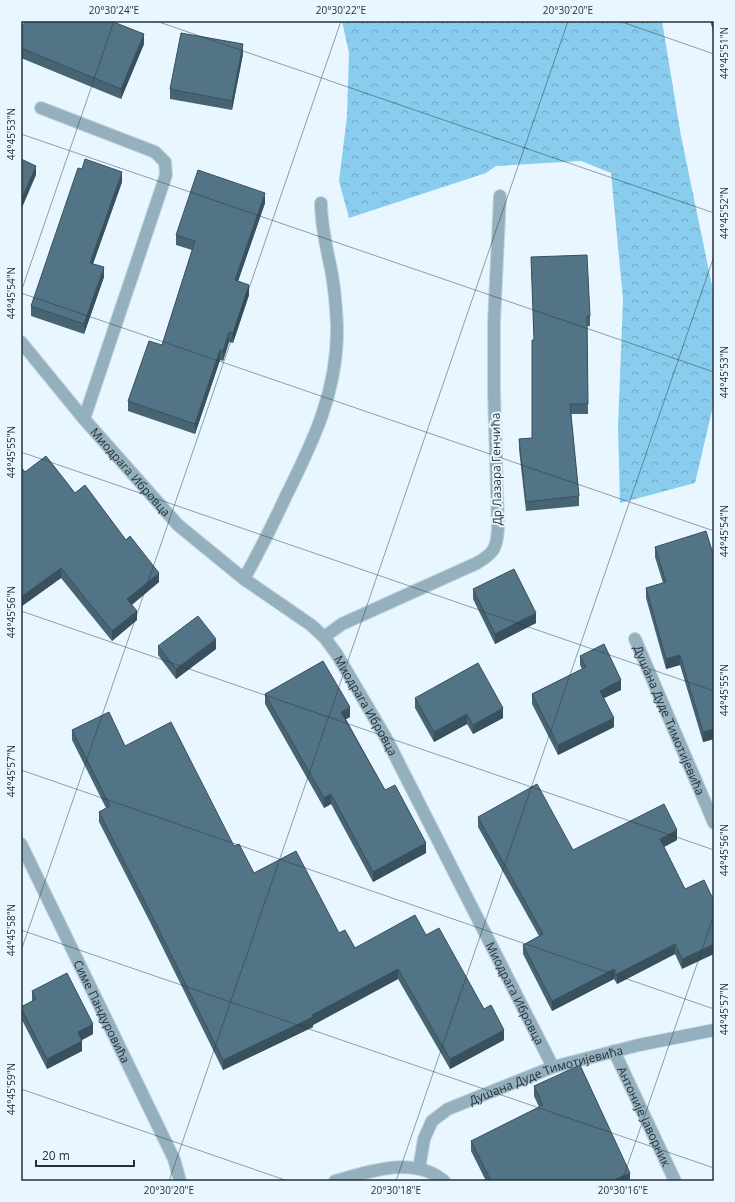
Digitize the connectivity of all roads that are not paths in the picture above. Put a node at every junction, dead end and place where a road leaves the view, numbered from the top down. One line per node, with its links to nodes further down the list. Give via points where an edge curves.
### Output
1 (41, 108): 5 (street, Миодрага Ибровца, via 155,152 165,162 166,175)
2 (500, 196): 7 (street, Др Лазара Генчића, via 494,322 498,528 495,548 489,556 477,563 342,624)
3 (322, 203): 6 (street, via 321,223 335,294 337,327 334,364 326,404 308,451)
4 (21, 342): 5 (street, Миодрага Ибровца)
5 (84, 419): 6 (street, Миодрага Ибровца, via 178,524)
6 (244, 579): 7 (street, Миодрага Ибровца, via 311,625)
7 (324, 637): 13 (street, Миодрага Ибровца, via 386,738)
8 (634, 639): 9 (street, Душана Дуде Тимотијевића)
9 (714, 823)
10 (21, 844): 15 (street, Симе Пандуровића, via 174,1159)
11 (714, 1030): 12 (street, Душана Дуде Тимотијевића)
12 (614, 1051): 13 (street, Душана Дуде Тимотијевића); 18 (street, Антоније Јаворник)
13 (553, 1067): 14 (street, Душана Дуде Тимотијевића, via 448,1109 432,1121 424,1139)
14 (419, 1169): 16 (street, via 378,1170); 17 (street)
15 (180, 1181)
16 (335, 1181)
17 (444, 1181)
18 (675, 1181)

